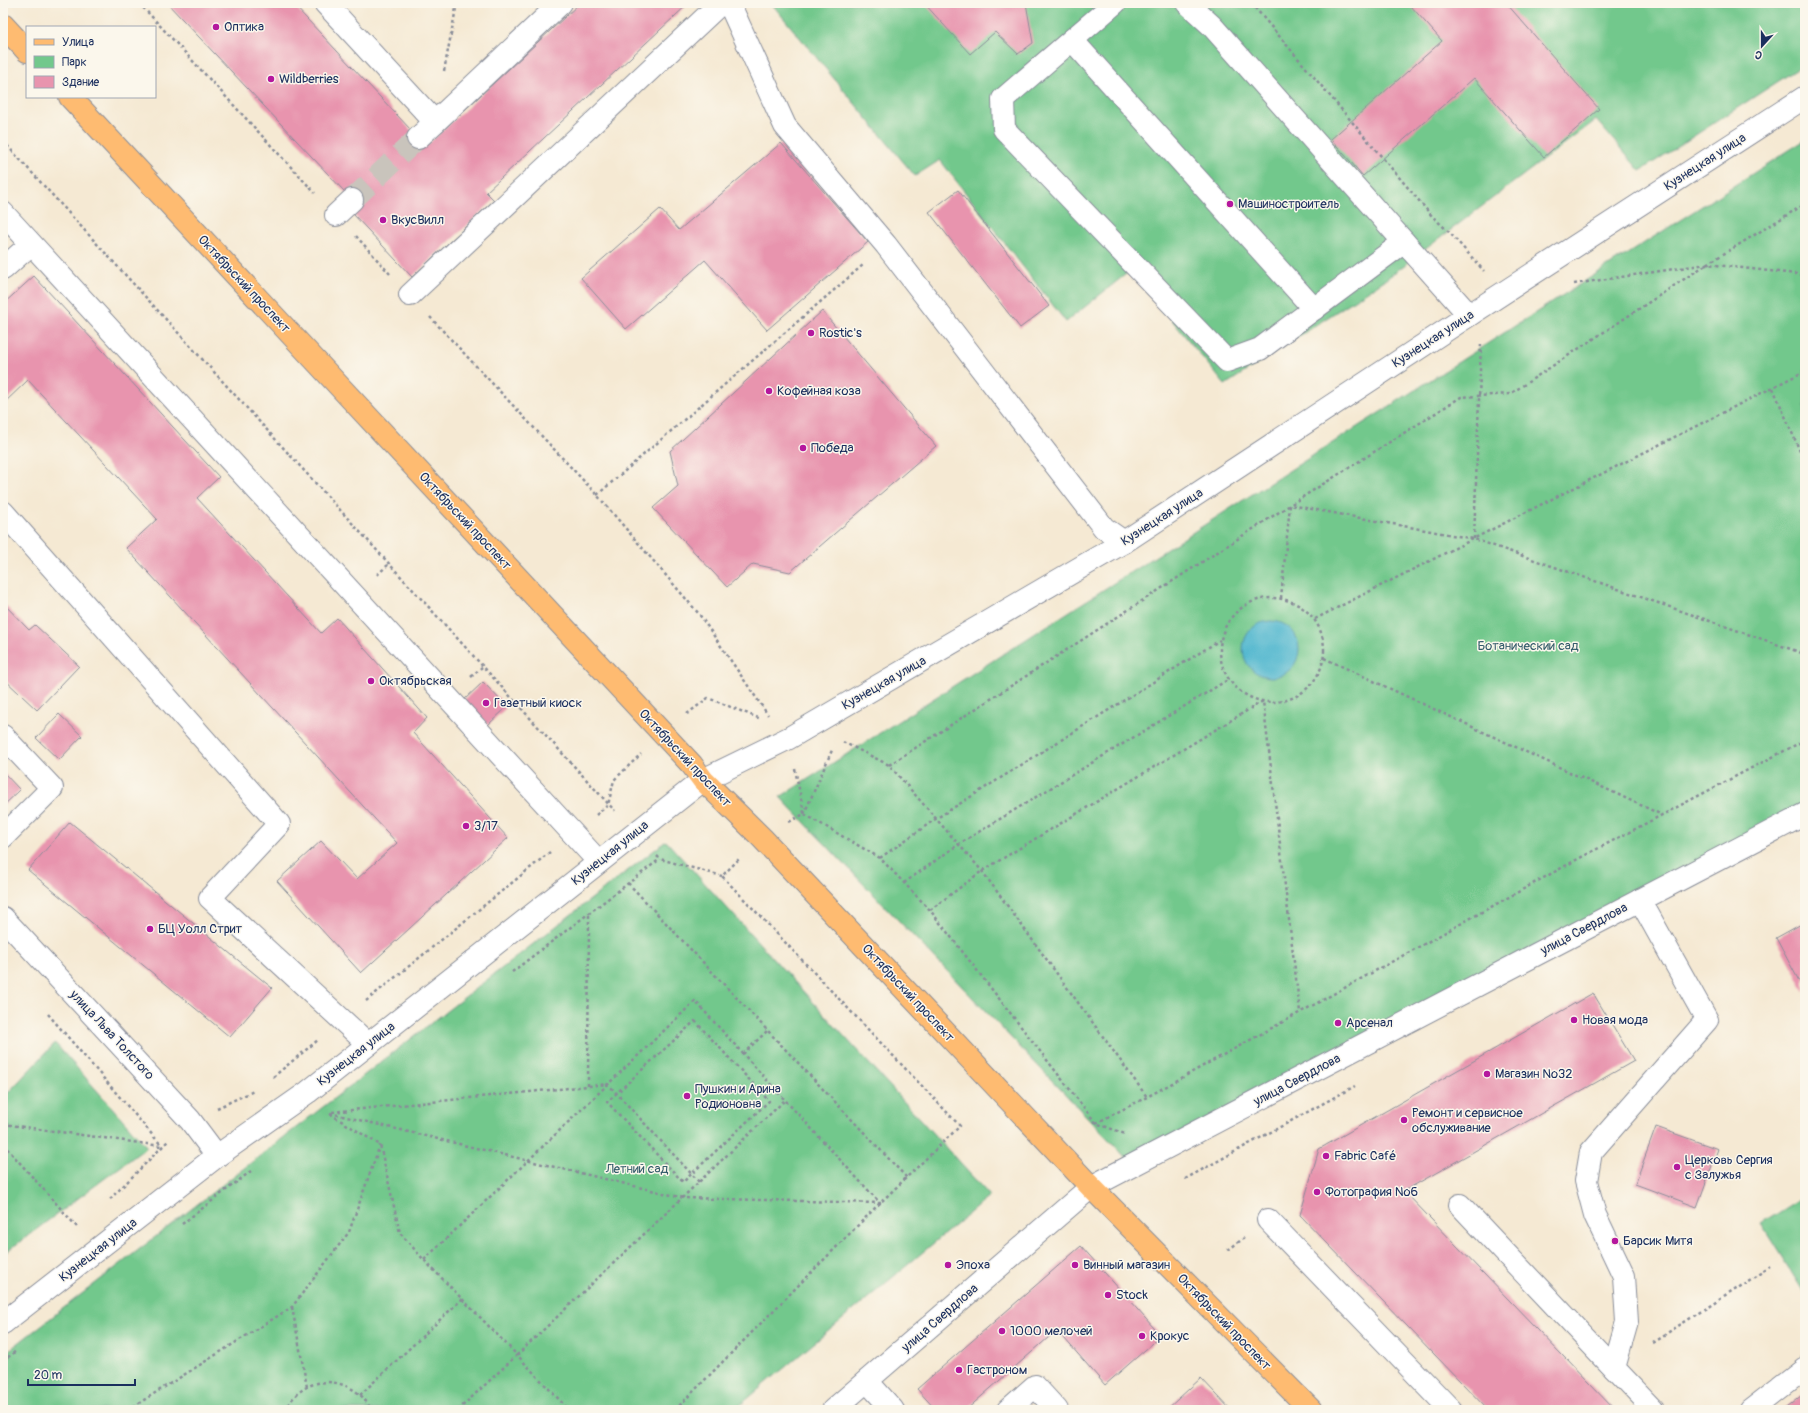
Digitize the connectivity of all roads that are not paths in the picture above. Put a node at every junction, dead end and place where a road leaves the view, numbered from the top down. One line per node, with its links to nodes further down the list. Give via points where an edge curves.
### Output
1 (325, 3): 12 (street)
2 (561, 3): 12 (street)
3 (721, 3): 20 (street)
4 (729, 3): 24 (street, via 785,126 886,245 1104,528)
5 (1115, 3): 8 (street)
6 (1187, 3): 17 (street, via 1212,26)
7 (3, 25): 9 (main road)
8 (1072, 40): 21 (street); 21 (street, via 1004,99 1004,129 1227,362 1260,349)
9 (26, 50)
10 (1805, 97): 22 (street, Кузнецкая улица)
11 (71, 98): 26 (main road, Октябрьский проспект, via 692,765)
12 (435, 122): 13 (street)
13 (418, 138)
14 (352, 200): 16 (street)
15 (3, 213): 18 (street)
16 (336, 215)
17 (1404, 242): 21 (street); 22 (street)
18 (31, 244): 19 (street); 29 (street)
19 (3, 269)
20 (410, 295)
21 (1314, 309)
22 (1469, 315): 24 (street, Кузнецкая улица)
23 (3, 512): 32 (street, via 280,824 210,898)
24 (1124, 542): 26 (street, Кузнецкая улица, via 789,738)
25 (3, 736): 28 (street, via 52,788)
26 (703, 780): 29 (street, Кузнецкая улица); 34 (main road, Октябрьский проспект, via 762,838)
27 (1805, 814): 30 (street, улица Свердлова)
28 (3, 837)
29 (599, 862): 32 (street, Кузнецкая улица)
30 (1640, 900): 34 (street, улица Свердлова); 38 (street, via 1707,1020 1591,1152 1586,1181 1596,1215 1624,1276 1627,1322)
31 (3, 918): 33 (street, улица Льва Толстого, via 190,1120)
32 (368, 1044): 33 (street, Кузнецкая улица, via 308,1092)
33 (217, 1156): 37 (street, Кузнецкая улица)
34 (1091, 1187): 40 (street, улица Свердлова); 45 (main road, Октябрьский проспект)
35 (1460, 1206): 38 (street)
36 (1268, 1220): 46 (street)
37 (3, 1323)
38 (1614, 1368): 47 (street)
39 (1805, 1368): 48 (street)
40 (867, 1381): 41 (street, улица Свердлова); 42 (street)
41 (833, 1410)
42 (893, 1410)
43 (1008, 1410): 44 (street, via 1035,1386)
44 (1057, 1410)
45 (1311, 1410)
46 (1451, 1410)
47 (1654, 1410)
48 (1751, 1410)

